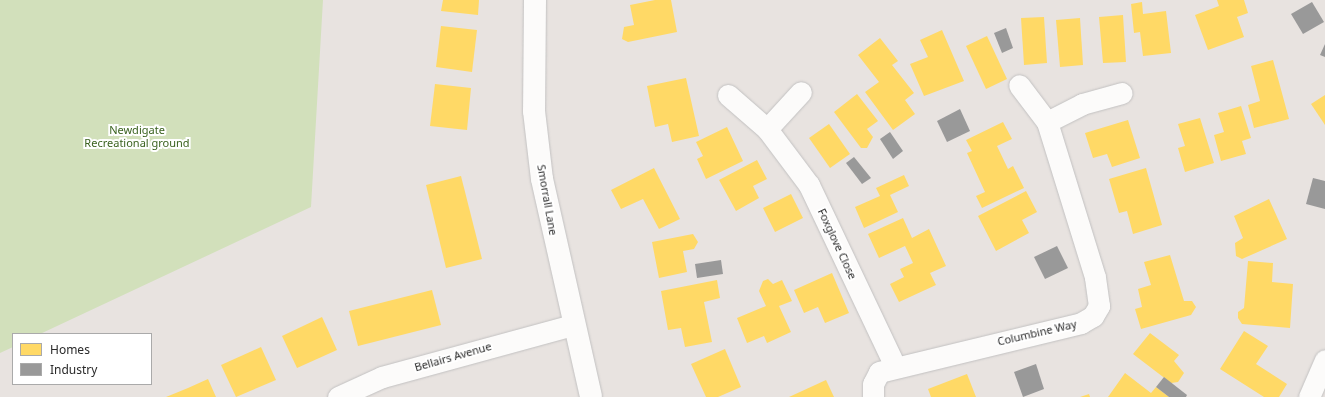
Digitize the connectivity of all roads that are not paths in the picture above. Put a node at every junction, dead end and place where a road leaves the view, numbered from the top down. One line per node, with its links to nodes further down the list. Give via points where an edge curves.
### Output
1 (535, 0): 8 (street, Smorrall Lane, via 535,119 542,180)
2 (1019, 85): 6 (street, Columbine Way)
3 (801, 92): 7 (street)
4 (1122, 93): 6 (street, via 1082,104)
5 (728, 95): 7 (street, Foxglove Close)
6 (1047, 122): 10 (street, Columbine Way, via 1100,298 1093,316 1081,323)
7 (767, 129): 10 (street, Foxglove Close, via 809,185)
8 (572, 325): 11 (street, Bellairs Avenue, via 382,377); 12 (street, Smorrall Lane)
9 (1325, 360): 14 (street)
10 (895, 366): 13 (street, Columbine Way, via 879,372 873,384)
11 (338, 397)
12 (591, 397)
13 (873, 397)
14 (1309, 397)

